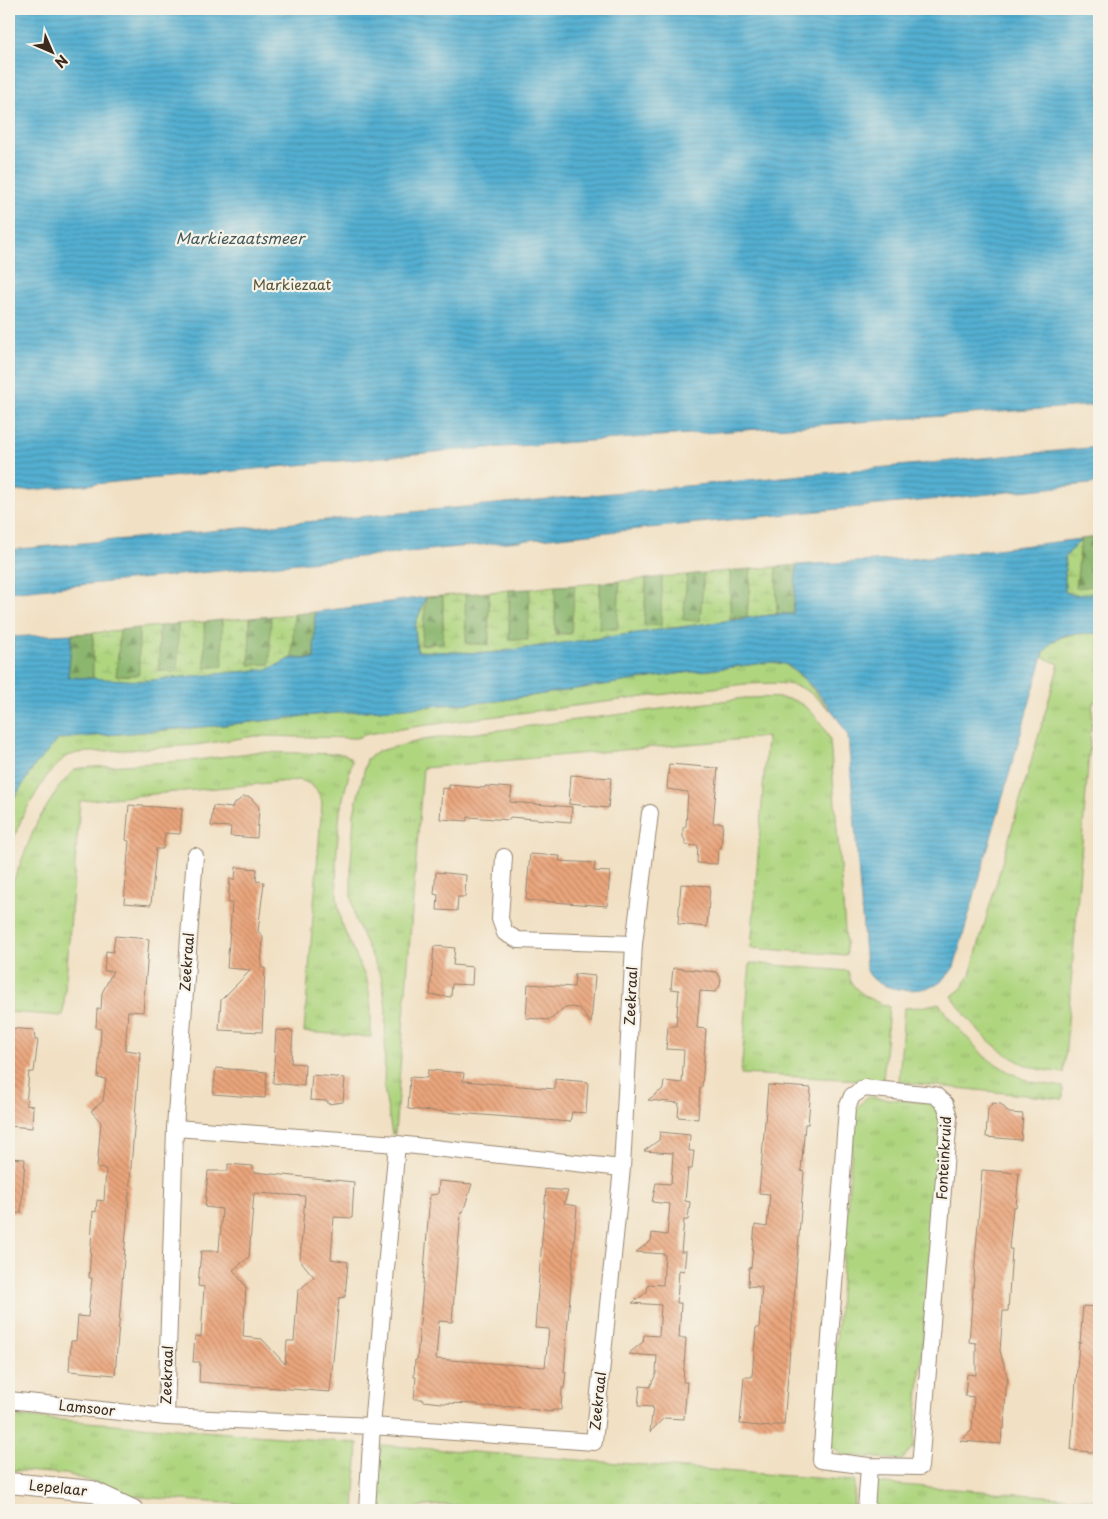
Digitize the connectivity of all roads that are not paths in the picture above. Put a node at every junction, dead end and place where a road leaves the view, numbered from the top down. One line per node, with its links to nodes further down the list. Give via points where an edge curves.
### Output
1 (650, 813): 4 (street, Zeekraal)
2 (195, 856): 5 (street, Zeekraal)
3 (504, 857): 4 (street, via 500,919 505,933 518,940)
4 (634, 944): 7 (street, Zeekraal)
5 (175, 1128): 6 (street); 9 (street, Zeekraal)
6 (397, 1144): 7 (street); 10 (street)
7 (622, 1168): 10 (street, Zeekraal, via 594,1442)
8 (9, 1400): 9 (street, Lamsoor)
9 (166, 1417): 10 (street, Zeekraal)
10 (372, 1426): 14 (street)
11 (870, 1466): 11 (street, Fonteinkruid, via 821,1460 847,1108 852,1096 864,1088 935,1095 945,1104 949,1117 920,1466); 15 (street)
12 (9, 1483): 13 (street, Lepelaar, via 92,1491)
13 (133, 1510)
14 (367, 1510)
15 (866, 1510)

